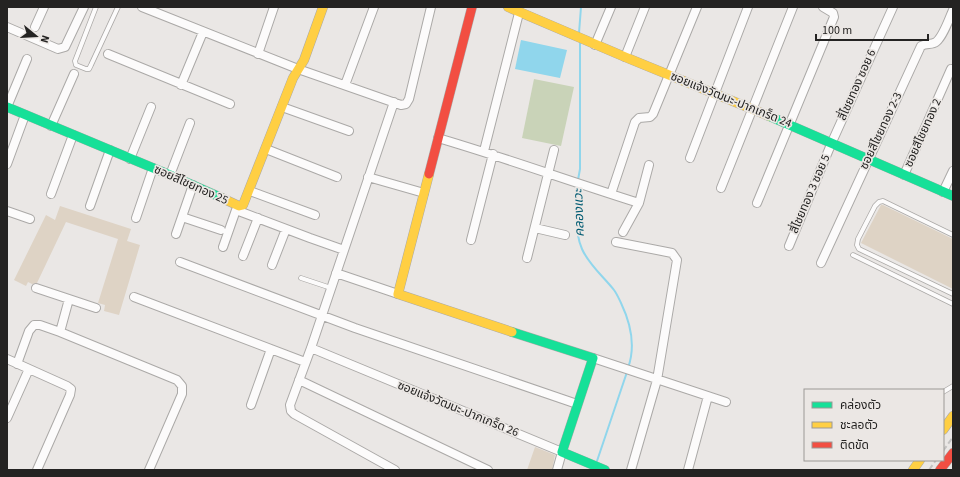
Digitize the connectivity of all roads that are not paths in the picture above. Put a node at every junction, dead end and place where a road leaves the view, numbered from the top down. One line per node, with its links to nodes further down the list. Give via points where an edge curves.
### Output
1 (44, 7): 22 (street)
2 (84, 7): 21 (street, via 62,49)
3 (96, 7): 4 (lane, via 75,61 76,65 86,69 89,69)
4 (118, 7)
5 (142, 7): 23 (street)
6 (274, 7): 26 (street)
7 (323, 7): 29 (street, ซอยสีไชยทอง 25, via 304,60)
8 (374, 7): 34 (street)
9 (431, 7): 36 (street, via 409,99 406,104)
10 (472, 7): 48 (street)
11 (508, 7): 20 (street, ซอยแจ้งวัฒนะ-ปากเกร็ด 24)
12 (611, 7): 24 (street)
13 (645, 7): 27 (street)
14 (697, 7): 32 (street)
15 (748, 7): 35 (street)
16 (793, 7): 41 (street)
17 (823, 7): 44 (street, via 834,13 834,17)
18 (893, 7): 49 (street, สี่ไชยทอง ซอย 6)
19 (953, 10): 57 (street, ซอยสีไชยทอง 2-3, via 940,38 921,46)
20 (519, 12): 24 (street, ซอยแจ้งวัฒนะ-ปากเกร็ด 24); 53 (street)
21 (7, 27)
22 (35, 27)
23 (203, 32): 26 (street); 33 (street)
24 (595, 45): 27 (street, ซอยแจ้งวัฒนะ-ปากเกร็ด 24)
25 (108, 54): 33 (street)
26 (258, 54): 29 (street)
27 (625, 57): 32 (street, ซอยแจ้งวัฒนะ-ปากเกร็ด 24)
28 (27, 59): 38 (street)
29 (298, 69): 34 (street); 40 (street, ซอยสีไชยทอง 25)
30 (952, 69): 64 (street, ซอยสีไชยทอง 2)
31 (74, 74): 45 (street)
32 (668, 75): 35 (street, ซอยแจ้งวัฒนะ-ปากเกร็ด 24); 73 (street, via 653,114 647,118 638,118 635,122)
33 (181, 85): 37 (street)
34 (345, 85): 36 (street)
35 (714, 93): 41 (street, ซอยแจ้งวัฒนะ-ปากเกร็ด 24); 55 (street)
36 (394, 102): 66 (street)
37 (230, 104)
38 (7, 107): 42 (street, ซอยสีไชยทอง 25)
39 (151, 107): 56 (street)
40 (282, 107): 46 (street); 50 (street, ซอยสีไชยทอง 25)
41 (752, 109): 44 (street, ซอยแจ้งวัฒนะ-ปากเกร็ด 24); 68 (street)
42 (26, 114): 45 (street, ซอยสีไชยทอง 25); 58 (street)
43 (190, 123): 63 (street)
44 (789, 124): 49 (street, ซอยแจ้งวัฒนะ-ปากเกร็ด 24); 75 (street)
45 (51, 126): 47 (street, ซอยสีไชยทอง 25)
46 (349, 132)
47 (73, 134): 51 (street, ซอยสีไชยทอง 25); 72 (street)
48 (438, 138): 53 (street); 71 (street)
49 (832, 142): 57 (street, ซอยแจ้งวัฒนะ-ปากเกร็ด 24); 93 (street, สี่ไชยทอง 3 ซอย 5)
50 (266, 149): 65 (street); 69 (street, ซอยสีไชยทอง 25)
51 (110, 150): 56 (street, ซอยสีไชยทอง 25); 77 (street)
52 (554, 150): 62 (street)
53 (484, 151): 54 (street)
54 (493, 154): 62 (street); 91 (street)
55 (690, 158)
56 (130, 159): 60 (street, ซอยสีไชยทอง 25)
57 (868, 159): 64 (street, ซอยแจ้งวัฒนะ-ปากเกร็ด 24); 100 (street, ซอยสีไชยทอง 2-3)
58 (7, 164)
59 (649, 165): 76 (street)
60 (153, 168): 63 (street, ซอยสีไชยทอง 25); 81 (street)
61 (953, 170): 70 (street)
62 (548, 174): 73 (street); 84 (street)
63 (170, 175): 67 (street, ซอยสีไชยทอง 25)
64 (904, 175): 70 (street, ซอยแจ้งวัฒนะ-ปากเกร็ด 24)
65 (337, 177)
66 (368, 177): 71 (street); 95 (street)
67 (193, 186): 69 (street, ซอยสีไชยทอง 25, via 239,206 243,206); 80 (street)
68 (721, 188)
69 (250, 191): 79 (street)
70 (943, 192): 74 (street, ซอยแจ้งวัฒนะ-ปากเกร็ด 24)
71 (424, 193): 106 (street)
72 (51, 194)
73 (611, 194): 76 (street)
74 (953, 196)
75 (757, 202)
76 (639, 203): 87 (street)
77 (90, 206)
78 (7, 211): 83 (street)
79 (315, 215)
80 (182, 217): 86 (street); 88 (street)
81 (136, 218)
82 (258, 218): 85 (street); 94 (street, via 236,210); 97 (street)
83 (30, 219)
84 (535, 228): 89 (street); 98 (street)
85 (286, 229): 95 (street); 101 (street)
86 (221, 230)
87 (623, 232)
88 (176, 234)
89 (565, 235)
90 (953, 235): 107 (lane, via 883,201 875,206 857,245 859,249)
91 (471, 240)
92 (616, 242): 122 (street, via 672,253 676,256)
93 (788, 246)
94 (223, 247)
95 (344, 250): 102 (street)
96 (853, 255): 110 (lane)
97 (243, 256)
98 (527, 258)
99 (180, 262): 112 (street)
100 (821, 263)
101 (272, 265)
102 (336, 273): 105 (street); 106 (street)
103 (301, 278): 105 (lane)
104 (36, 288): 109 (street)
105 (331, 288): 112 (street)
106 (398, 294): 116 (street)
107 (953, 294)
108 (134, 297): 115 (street)
109 (69, 299): 111 (street); 113 (street)
110 (953, 304)
111 (96, 308)
112 (322, 315): 114 (street); 127 (street)
113 (60, 332): 119 (street, via 34,325 29,331); 137 (street, via 177,380 182,386 182,394)
114 (311, 348): 118 (street); 132 (street, ซอยแจ้งวัฒนะ-ปากเกร็ด 26)
115 (270, 349): 118 (street); 128 (street)
116 (593, 358): 122 (street); 127 (street)
117 (7, 359): 119 (street)
118 (305, 362): 121 (street)
119 (17, 364): 120 (street)
120 (29, 369): 129 (street); 136 (street, via 71,389)
121 (299, 380): 138 (street, via 290,406 294,414); 139 (street)
122 (657, 380): 125 (street); 141 (street)
123 (953, 386): 124 (lane)
124 (944, 391)
125 (708, 396): 126 (street); 142 (street)
126 (726, 402)
127 (577, 404): 132 (street)
128 (251, 405)
129 (8, 415)
130 (953, 416): 131 (street)
131 (944, 426)
132 (562, 452): 135 (street, ซอยแจ้งวัฒนะ-ปากเกร็ด 26); 140 (street)
133 (953, 453): 144 (street)
134 (919, 461): 143 (street)
135 (599, 467)
136 (37, 470)
137 (148, 470)
138 (395, 470)
139 (488, 470)
140 (557, 470)
141 (631, 470)
142 (688, 470)
143 (913, 470)
144 (940, 470)

